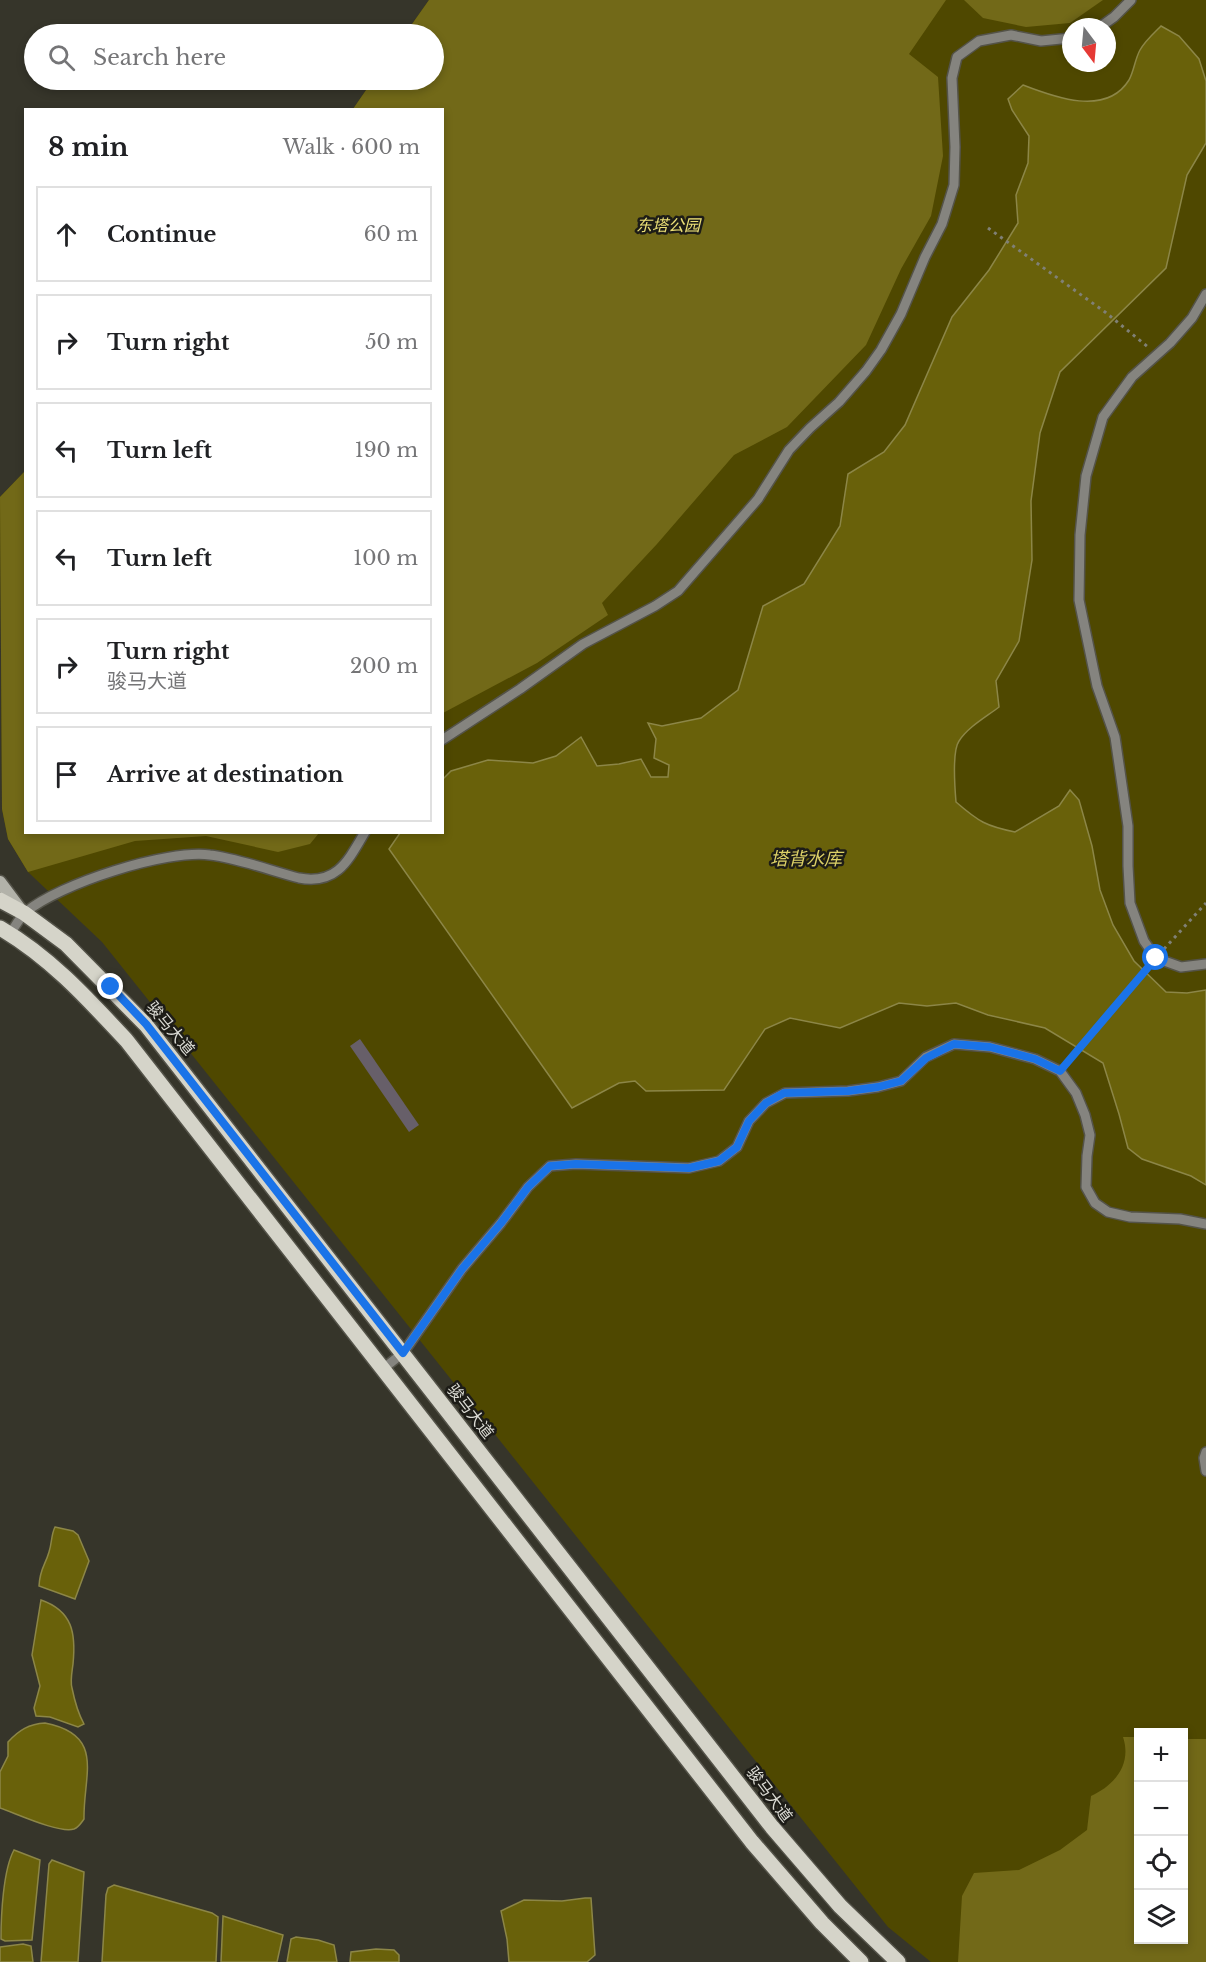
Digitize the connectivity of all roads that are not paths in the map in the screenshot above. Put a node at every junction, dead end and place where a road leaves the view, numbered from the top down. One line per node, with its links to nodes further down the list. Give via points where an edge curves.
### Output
1 (1131, 0): 2 (lane)
2 (1113, 18)
3 (1062, 39): 5 (lane, via 1041,41 1011,35 979,41 957,57 952,78 954,185 942,224 902,314 866,371 789,450 758,499 696,572 678,591 583,644)
4 (1206, 294): 11 (lane, via 1192,318 1132,376 1103,417 1086,476 1079,600 1097,686 1115,737 1128,826 1131,903 1144,941 1156,957 1181,967)
5 (444, 739)
6 (364, 834): 9 (lane, via 343,867 324,878 312,880 210,855 185,854 81,882 44,899)
7 (0, 882): 9 (main road)
8 (0, 900): 9 (main road, 骏马大道)
9 (24, 914): 10 (lane); 13 (main road, 骏马大道, via 66,944 146,1024)
10 (5, 931): 14 (main road, via 50,963 127,1041)
11 (1206, 964)
12 (1206, 1224): 13 (lane, via 1130,1217 1108,1212 1095,1203 1086,1187 1090,1136 1085,1115 1076,1093 1060,1071 1035,1059 990,1047 954,1044 926,1058 901,1081 848,1091 784,1093 766,1103 749,1121 737,1147 719,1161 689,1168 550,1166 528,1187 462,1269)
13 (403, 1353): 14 (lane); 18 (main road, 骏马大道, via 772,1827 840,1906)
14 (384, 1368): 17 (main road, via 752,1842)
15 (1206, 1452): 16 (lane)
16 (1206, 1471)
17 (861, 1962)
18 (898, 1962)

